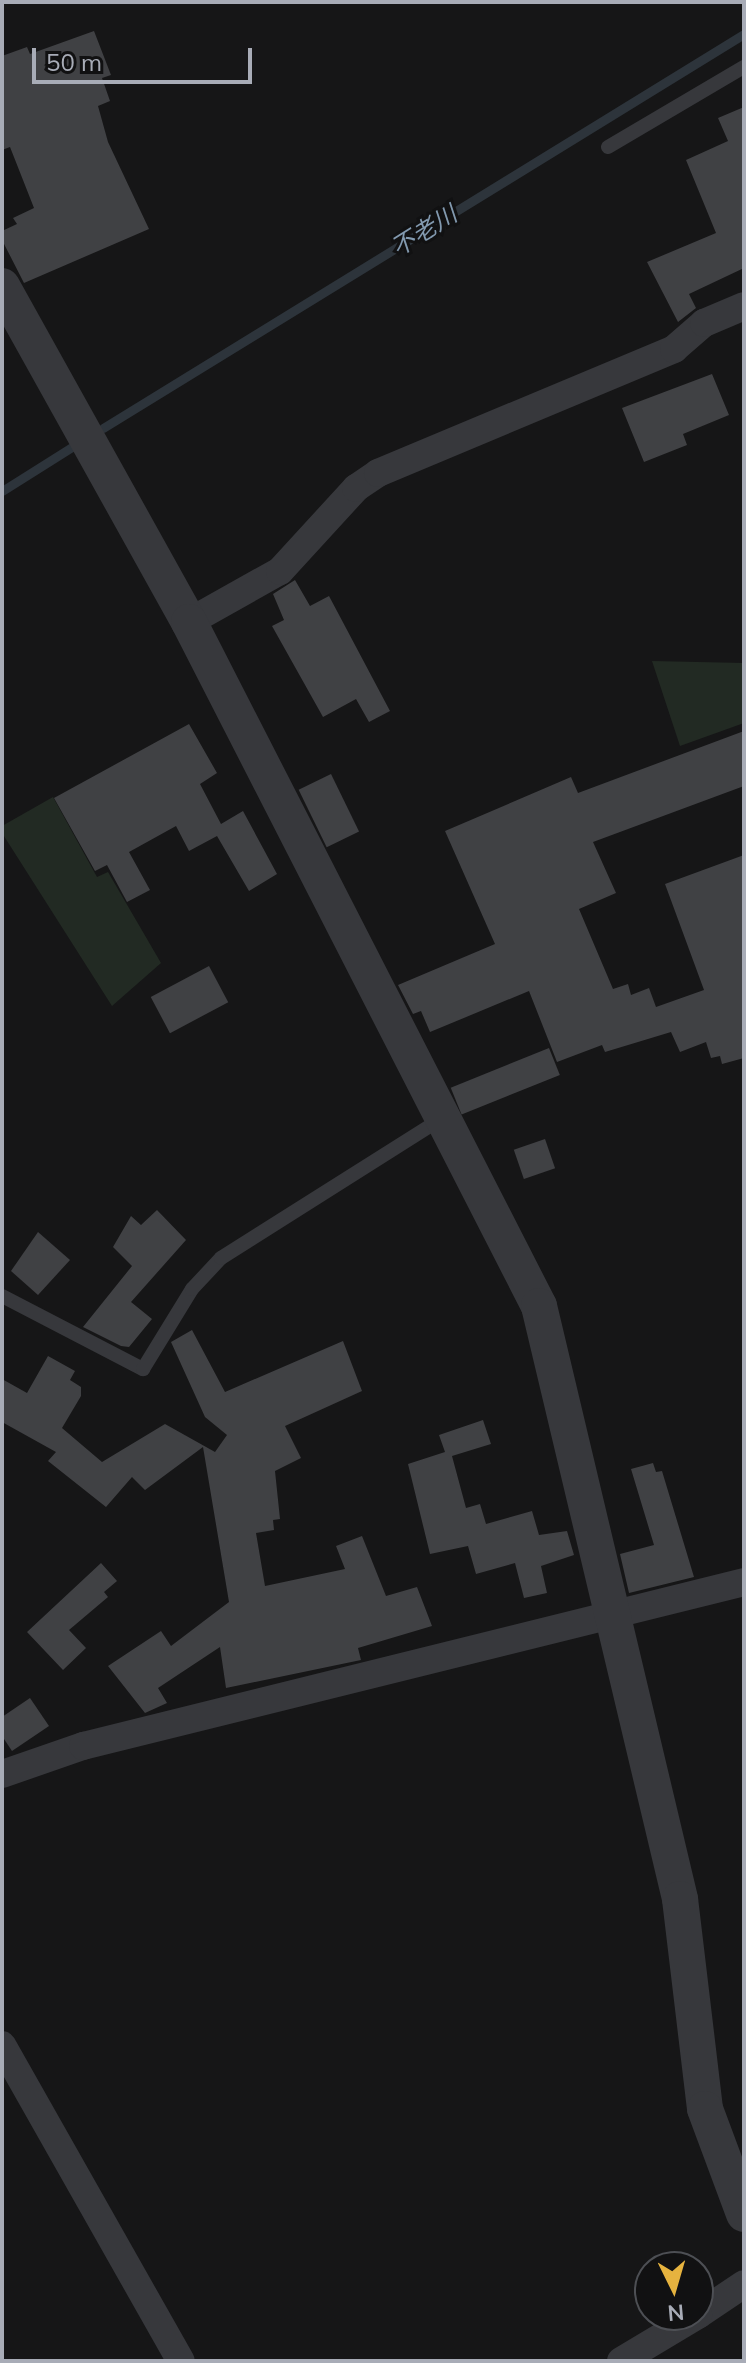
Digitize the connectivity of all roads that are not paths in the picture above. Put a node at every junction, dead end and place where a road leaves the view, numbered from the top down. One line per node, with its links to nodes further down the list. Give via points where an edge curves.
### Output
1 (744, 67): 2 (lane)
2 (608, 147)
3 (2, 286): 5 (street)
4 (744, 306): 5 (street, via 704,323 674,349 378,473 356,488 280,571)
5 (189, 622): 6 (street)
6 (444, 1116): 7 (lane, via 221,1258 192,1289 143,1369); 9 (street, via 539,1306)
7 (2, 1296)
8 (744, 1582): 9 (street)
9 (611, 1619): 10 (street, via 83,1746); 12 (street, via 680,1899 705,2109)
10 (2, 1774)
11 (2, 2045): 16 (street)
12 (744, 2214)
13 (744, 2284): 14 (street)
14 (714, 2304)
15 (671, 2331): 17 (street)
16 (181, 2361)
17 (621, 2361)

